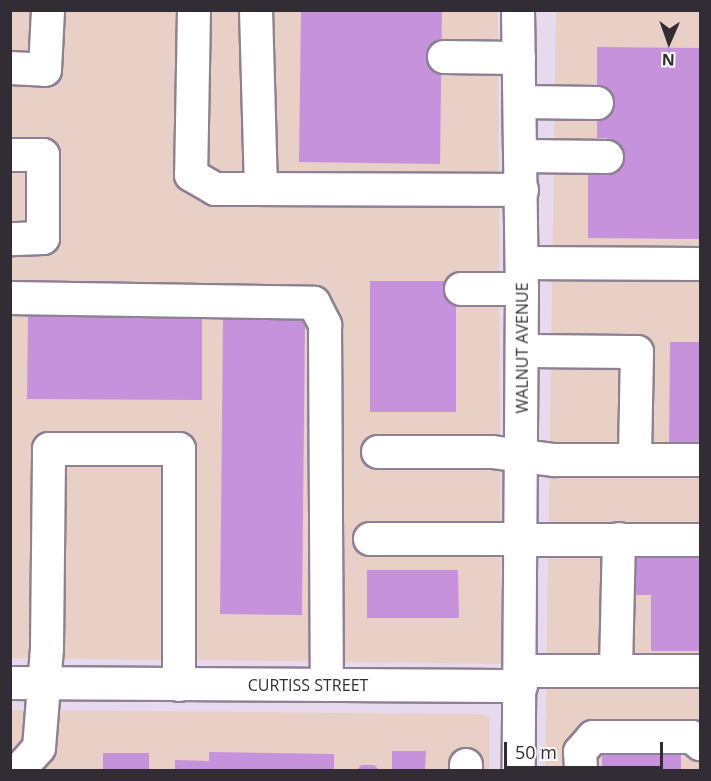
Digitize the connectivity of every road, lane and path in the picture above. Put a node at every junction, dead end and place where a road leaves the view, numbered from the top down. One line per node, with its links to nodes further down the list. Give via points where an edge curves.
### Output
1 (48, 10): 7 (street, via 45,70)
2 (194, 10): 13 (street, via 191,175 215,189)
3 (256, 10): 13 (street)
4 (518, 10): 6 (street, WALNUT AVENUE)
5 (444, 57): 6 (street)
6 (519, 58): 8 (street, WALNUT AVENUE)
7 (10, 69)
8 (520, 102): 9 (street); 11 (street, WALNUT AVENUE)
9 (597, 103)
10 (10, 155): 15 (street, via 43,155 43,238)
11 (521, 156): 12 (street); 14 (street, WALNUT AVENUE)
12 (607, 157)
13 (261, 189): 14 (street)
14 (522, 190): 17 (street, WALNUT AVENUE)
15 (10, 239)
16 (700, 264): 17 (street)
17 (522, 276): 18 (street); 20 (street, WALNUT AVENUE)
18 (461, 289)
19 (10, 298): 35 (street, via 314,303 325,325)
20 (522, 351): 22 (street, WALNUT AVENUE); 23 (street, via 637,352)
21 (378, 452): 22 (street, via 492,452)
22 (521, 456): 23 (street, via 554,460); 28 (street, WALNUT AVENUE)
23 (634, 459): 24 (street)
24 (700, 460)
25 (370, 539): 28 (street)
26 (619, 539): 27 (street); 28 (street); 29 (street)
27 (700, 540)
28 (522, 541): 31 (street, WALNUT AVENUE)
29 (616, 669): 30 (street, CURTISS STREET); 31 (street, CURTISS STREET)
30 (700, 671)
31 (521, 679): 35 (street, CURTISS STREET); 38 (street)
32 (10, 683): 33 (street, CURTISS STREET)
33 (43, 684): 34 (street, CURTISS STREET); 34 (street, via 50,449 179,448); 37 (street, via 39,748)
34 (180, 685): 35 (street, CURTISS STREET)
35 (327, 685)
36 (700, 744): 39 (street, via 693,737 593,737 580,752)
37 (19, 771)
38 (519, 771)
39 (581, 771)

